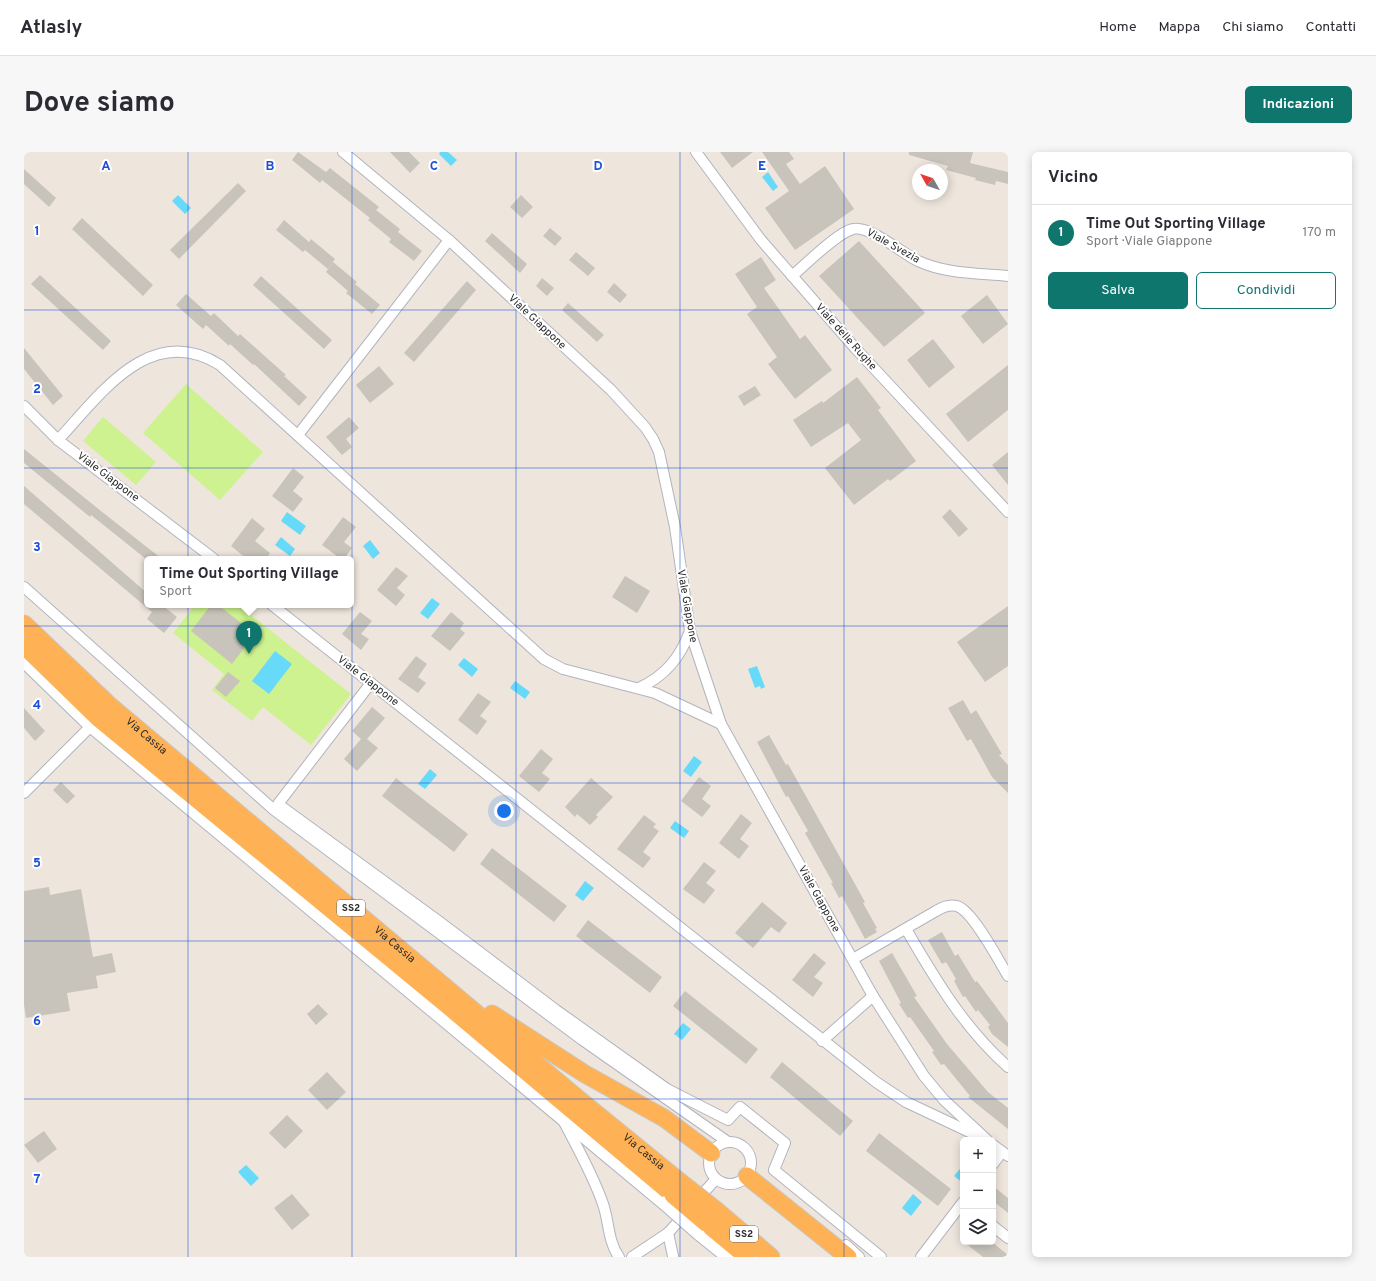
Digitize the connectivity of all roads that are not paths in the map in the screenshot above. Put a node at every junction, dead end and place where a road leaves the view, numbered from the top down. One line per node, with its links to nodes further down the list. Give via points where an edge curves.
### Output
1 (342, 152): 3 (street, Viale Giappone)
2 (696, 152): 4 (street, Viale delle Rughe, via 761,240)
3 (449, 240): 7 (street); 14 (street, Viale Giappone, via 611,390 654,439 675,528)
4 (792, 276): 5 (street, Viale Svezia, via 844,233 855,228 872,233 904,253 938,268); 9 (street, Viale delle Rughe, via 854,348)
5 (1008, 276)
6 (24, 406): 8 (street, Viale Giappone)
7 (298, 434): 8 (street, via 220,365 202,356 179,352 153,356 123,371); 18 (street, via 538,655 563,669)
8 (58, 440): 10 (street, Viale Giappone)
9 (1008, 512)
10 (210, 556)
11 (24, 587): 32 (street, via 274,810 581,1039)
12 (276, 608): 17 (street, Viale Giappone)
13 (24, 624): 26 (highway, Via Cassia / SS2, via 109,705)
14 (690, 631): 18 (street, via 683,647 669,667 650,683); 19 (street, Viale Giappone)
15 (24, 646): 39 (highway, Via Cassia / SS2, via 98,718)
16 (24, 661): 20 (street)
17 (371, 683): 27 (street, Viale Giappone); 54 (street, via 278,804 667,1089 728,1120 740,1107 785,1143 774,1170)
18 (639, 688): 19 (street)
19 (721, 724): 23 (street, Viale Giappone)
20 (91, 726): 21 (street); 29 (street)
21 (24, 792)
22 (906, 929): 23 (street); 24 (street, via 945,906 960,907 988,942); 28 (street, via 943,992 991,1053)
23 (853, 960): 25 (street, Viale Giappone)
24 (1008, 976)
25 (873, 996): 27 (street); 31 (street, Viale Giappone, via 924,1076 944,1100)
26 (459, 997): 34 (highway, via 474,1000 585,1074 664,1118); 39 (highway, Via Cassia / SS2, via 582,1102)
27 (822, 1041): 30 (street, Viale Giappone, via 906,1102)
28 (1008, 1067)
29 (564, 1122): 39 (street); 45 (street, via 594,1179 606,1212 612,1244)
30 (980, 1137)
31 (985, 1137)
32 (728, 1142): 34 (street); 37 (street, via 742,1145 746,1150 752,1161)
33 (996, 1147): 35 (street, Viale Giappone)
34 (711, 1153): 38 (street, via 709,1166)
35 (1005, 1154): 36 (street)
36 (996, 1162)
37 (749, 1172): 38 (street, via 736,1184); 52 (highway); 53 (street)
38 (716, 1179): 43 (street)
39 (673, 1194): 41 (highway, Via Cassia / SS2, bridge)
40 (960, 1206): 55 (street)
41 (707, 1222): 49 (street); 50 (highway, Via Cassia / SS2); 51 (highway, Via Cassia / SS2)
42 (996, 1228): 44 (street)
43 (668, 1233): 46 (street); 48 (street)
44 (1008, 1238)
45 (619, 1257)
46 (632, 1257)
47 (668, 1257): 48 (street)
48 (673, 1257)
49 (728, 1257)
50 (747, 1257)
51 (771, 1257)
52 (848, 1257)
53 (859, 1257)
54 (881, 1257)
55 (921, 1257)

